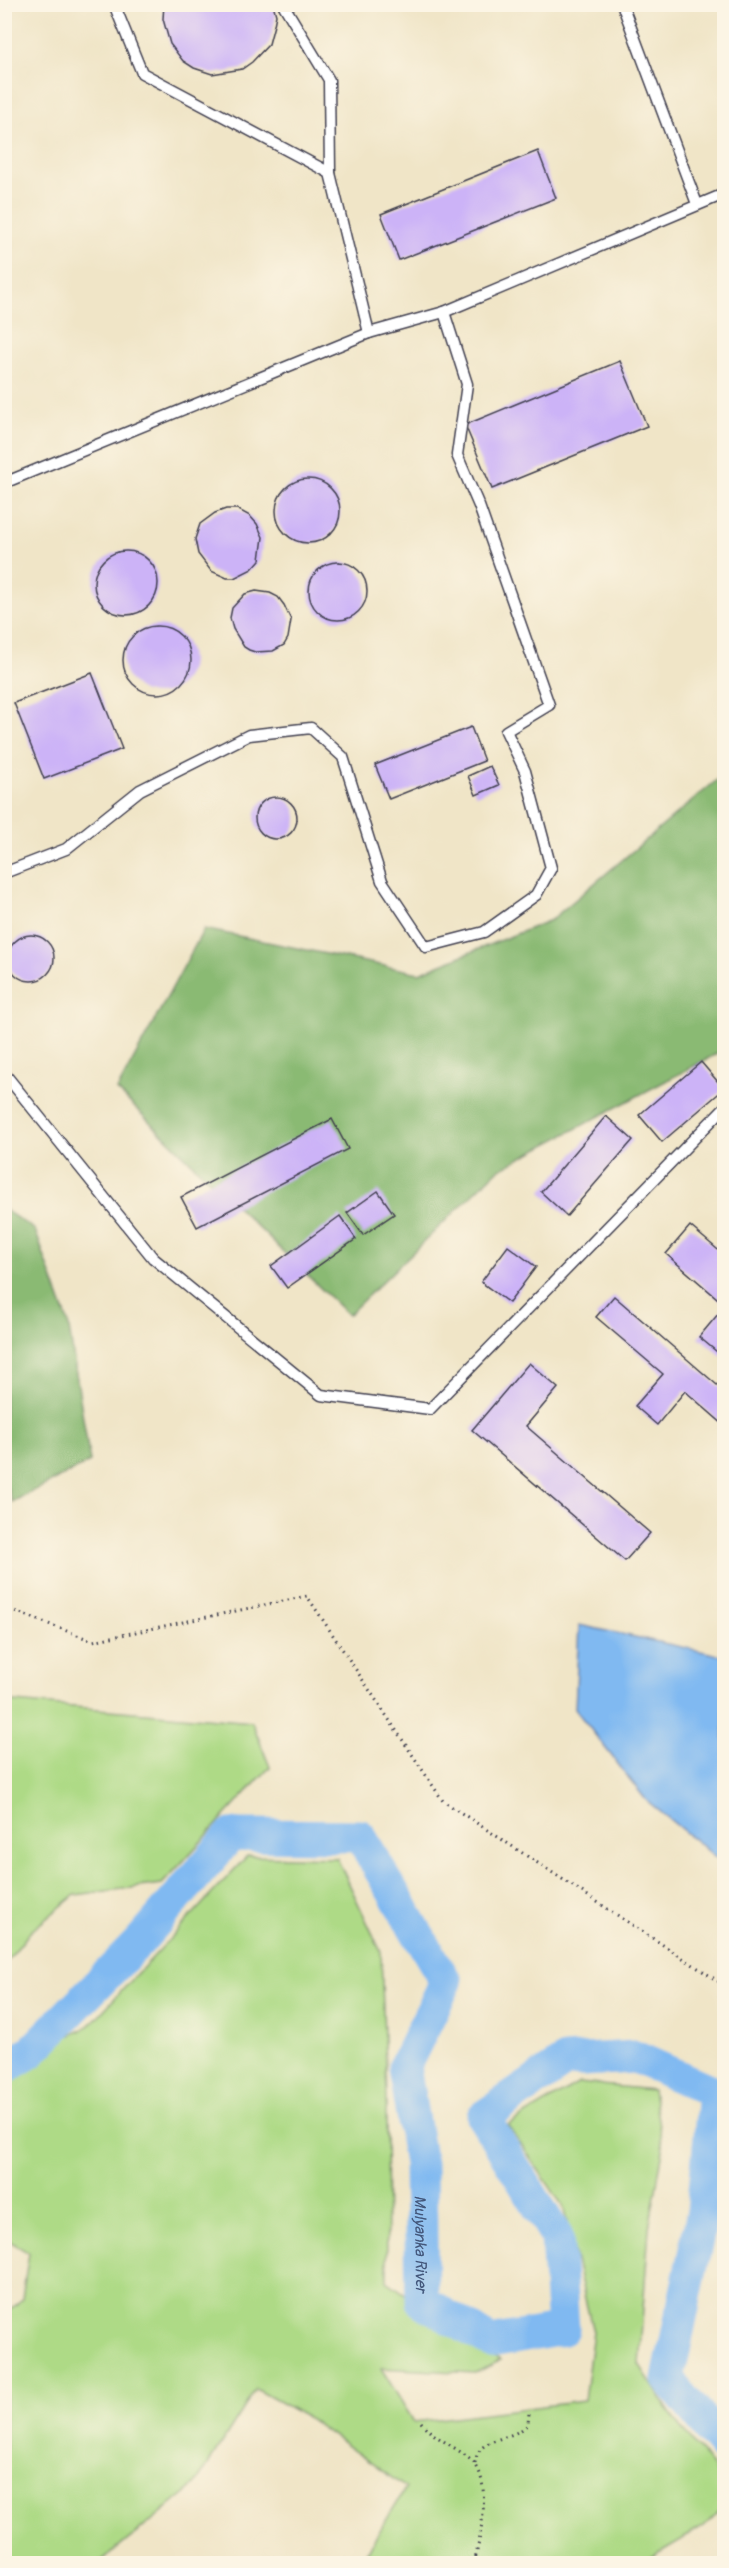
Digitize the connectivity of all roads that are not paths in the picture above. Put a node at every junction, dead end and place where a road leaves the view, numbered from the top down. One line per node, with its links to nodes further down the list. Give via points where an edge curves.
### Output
1 (114, 4): 4 (lane, via 142,73)
2 (283, 4): 4 (lane, via 329,80)
3 (622, 4): 6 (lane)
4 (330, 172): 8 (lane)
5 (724, 194): 6 (lane)
6 (698, 204): 7 (lane)
7 (444, 312): 8 (lane); 10 (lane, via 467,384 457,455 549,705 506,731 525,771 551,868 536,895 484,932 426,947 382,881 343,757 311,728 249,735 140,790 66,849)
8 (369, 333): 9 (lane)
9 (4, 483)
10 (4, 873)
11 (4, 1073): 12 (lane, via 153,1258 321,1395 430,1409)
12 (724, 1108)

